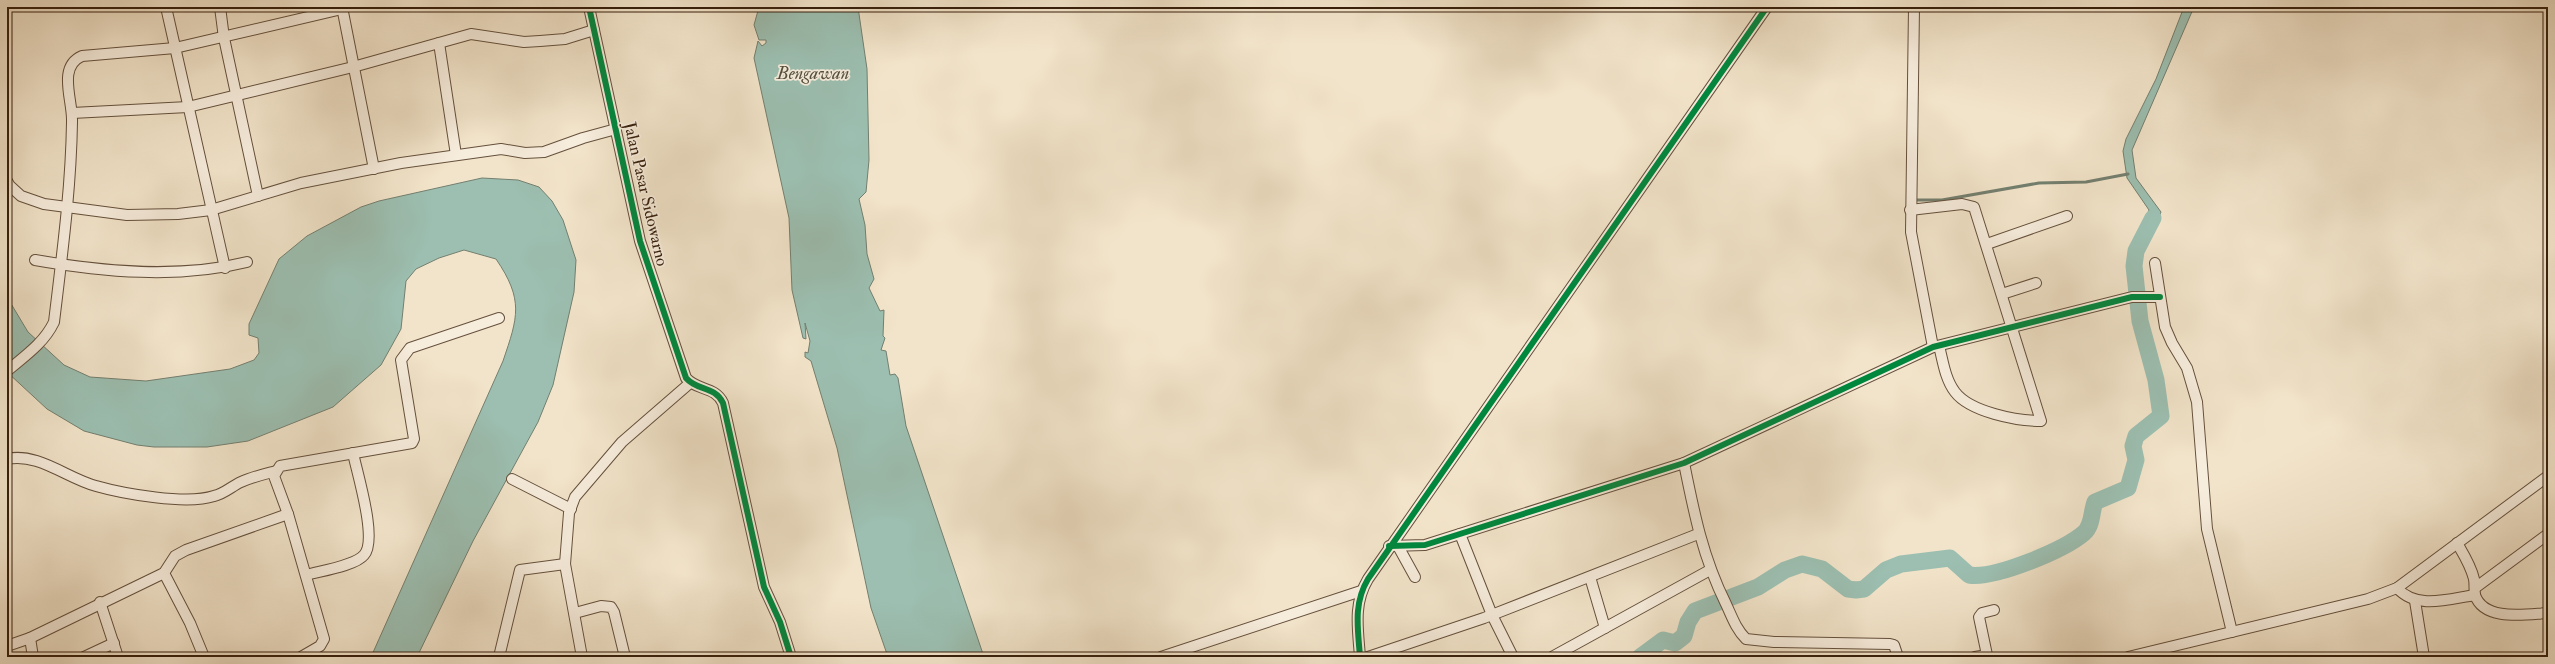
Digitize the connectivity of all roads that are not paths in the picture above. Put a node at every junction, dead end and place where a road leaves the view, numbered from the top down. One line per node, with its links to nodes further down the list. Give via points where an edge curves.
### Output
1 (166, 7): 10 (street)
2 (220, 7): 8 (street)
3 (589, 7): 7 (street, Jalan Pasar Sidowarno)
4 (1767, 7): 50 (street)
5 (1914, 7): 22 (street)
6 (342, 8): 8 (street); 11 (street)
7 (594, 30): 9 (street, via 565,39 524,42 471,34); 15 (street, Jalan Pasar Sidowarno)
8 (224, 38): 10 (street); 12 (street)
9 (439, 43): 11 (street); 16 (street)
10 (175, 48): 13 (street); 14 (street, via 82,56 73,60 67,71)
11 (353, 67): 12 (street); 17 (street)
12 (237, 94): 13 (street); 19 (street)
13 (188, 107): 14 (street); 21 (street)
14 (72, 113): 20 (street)
15 (616, 129): 16 (street, via 544,152 525,153 501,149); 37 (street, Jalan Pasar Sidowarno, via 640,241 683,371)
16 (456, 155): 17 (street)
17 (374, 169): 19 (street, via 301,183)
18 (7, 180): 20 (street, via 21,196)
19 (258, 196): 21 (street)
20 (68, 209): 21 (street, via 127,215 178,214); 28 (street)
21 (211, 210): 29 (street)
22 (1913, 210): 24 (street, via 1969,204 1976,212); 35 (street, via 1914,256)
23 (2068, 216): 24 (street)
24 (1987, 244): 31 (street)
25 (35, 260): 28 (street)
26 (247, 262): 29 (street)
27 (2155, 263): 32 (street)
28 (61, 265): 29 (street, via 130,271 207,271); 36 (street, via 54,322 49,333 29,354)
29 (225, 268)
30 (2036, 283): 31 (street)
31 (2002, 294): 34 (street)
32 (2156, 298): 34 (street, via 2132,297); 67 (street, via 2172,343 2187,368 2196,402 2207,528)
33 (499, 318): 38 (street, via 410,348 401,360 414,439 407,446)
34 (2012, 327): 35 (street); 35 (street, via 2041,421 1993,414 1961,400 1951,386)
35 (1936, 347): 40 (street)
36 (7, 371)
37 (690, 383): 44 (street, via 608,456 575,497); 80 (street, via 715,392 723,403 764,587 780,622)
38 (353, 453): 41 (street, via 280,466); 54 (street, via 368,523 369,546 364,555 355,561)
39 (7, 459): 41 (street, via 31,460 94,486 115,491 192,499 215,496 241,482)
40 (1684, 463): 46 (street); 47 (street)
41 (276, 471): 45 (street, via 274,476)
42 (2548, 476): 49 (street)
43 (512, 479): 44 (street)
44 (571, 509): 51 (street)
45 (288, 514): 53 (street, via 186,550 175,556); 54 (street)
46 (1460, 534): 50 (street, via 1425,545); 65 (street)
47 (1698, 534): 52 (street); 56 (street)
48 (2548, 534): 59 (street)
49 (2457, 543): 57 (street); 59 (street, via 2470,567)
50 (1394, 547): 55 (street); 58 (street)
51 (565, 564): 63 (street); 77 (street, via 520,570)
52 (1710, 570): 66 (street); 86 (street, via 1738,629 1750,641 1890,644 1894,645)
53 (164, 574): 61 (street); 75 (street, via 190,623)
54 (306, 575): 76 (street, via 324,638 320,646)
55 (1415, 577)
56 (1590, 577): 65 (street); 66 (street)
57 (2396, 588): 60 (street); 67 (street, via 2368,599)
58 (1361, 591): 81 (street); 82 (street, via 1356,610)
59 (2475, 592): 60 (street, via 2429,602); 64 (street, via 2484,607 2492,612 2518,615)
60 (2415, 601): 89 (street)
61 (100, 602): 68 (street); 69 (street)
62 (1994, 610): 71 (street, via 1982,613 1979,617)
63 (575, 613): 78 (street); 79 (street, via 601,606 611,607)
64 (2548, 613)
65 (1492, 615): 83 (street); 84 (street)
66 (1605, 628): 85 (street)
67 (2232, 632): 88 (street)
68 (30, 638): 70 (street); 72 (street)
69 (114, 643): 73 (street); 74 (street)
70 (7, 646)
71 (1987, 656): 87 (street)
72 (33, 657)
73 (84, 657)
74 (118, 657)
75 (204, 657)
76 (301, 657)
77 (499, 657)
78 (582, 657)
79 (625, 657)
80 (791, 657)
81 (1161, 657)
82 (1360, 657)
83 (1368, 657)
84 (1513, 657)
85 (1552, 657)
86 (1898, 657)
87 (1975, 657)
88 (2128, 657)
89 (2424, 657)

